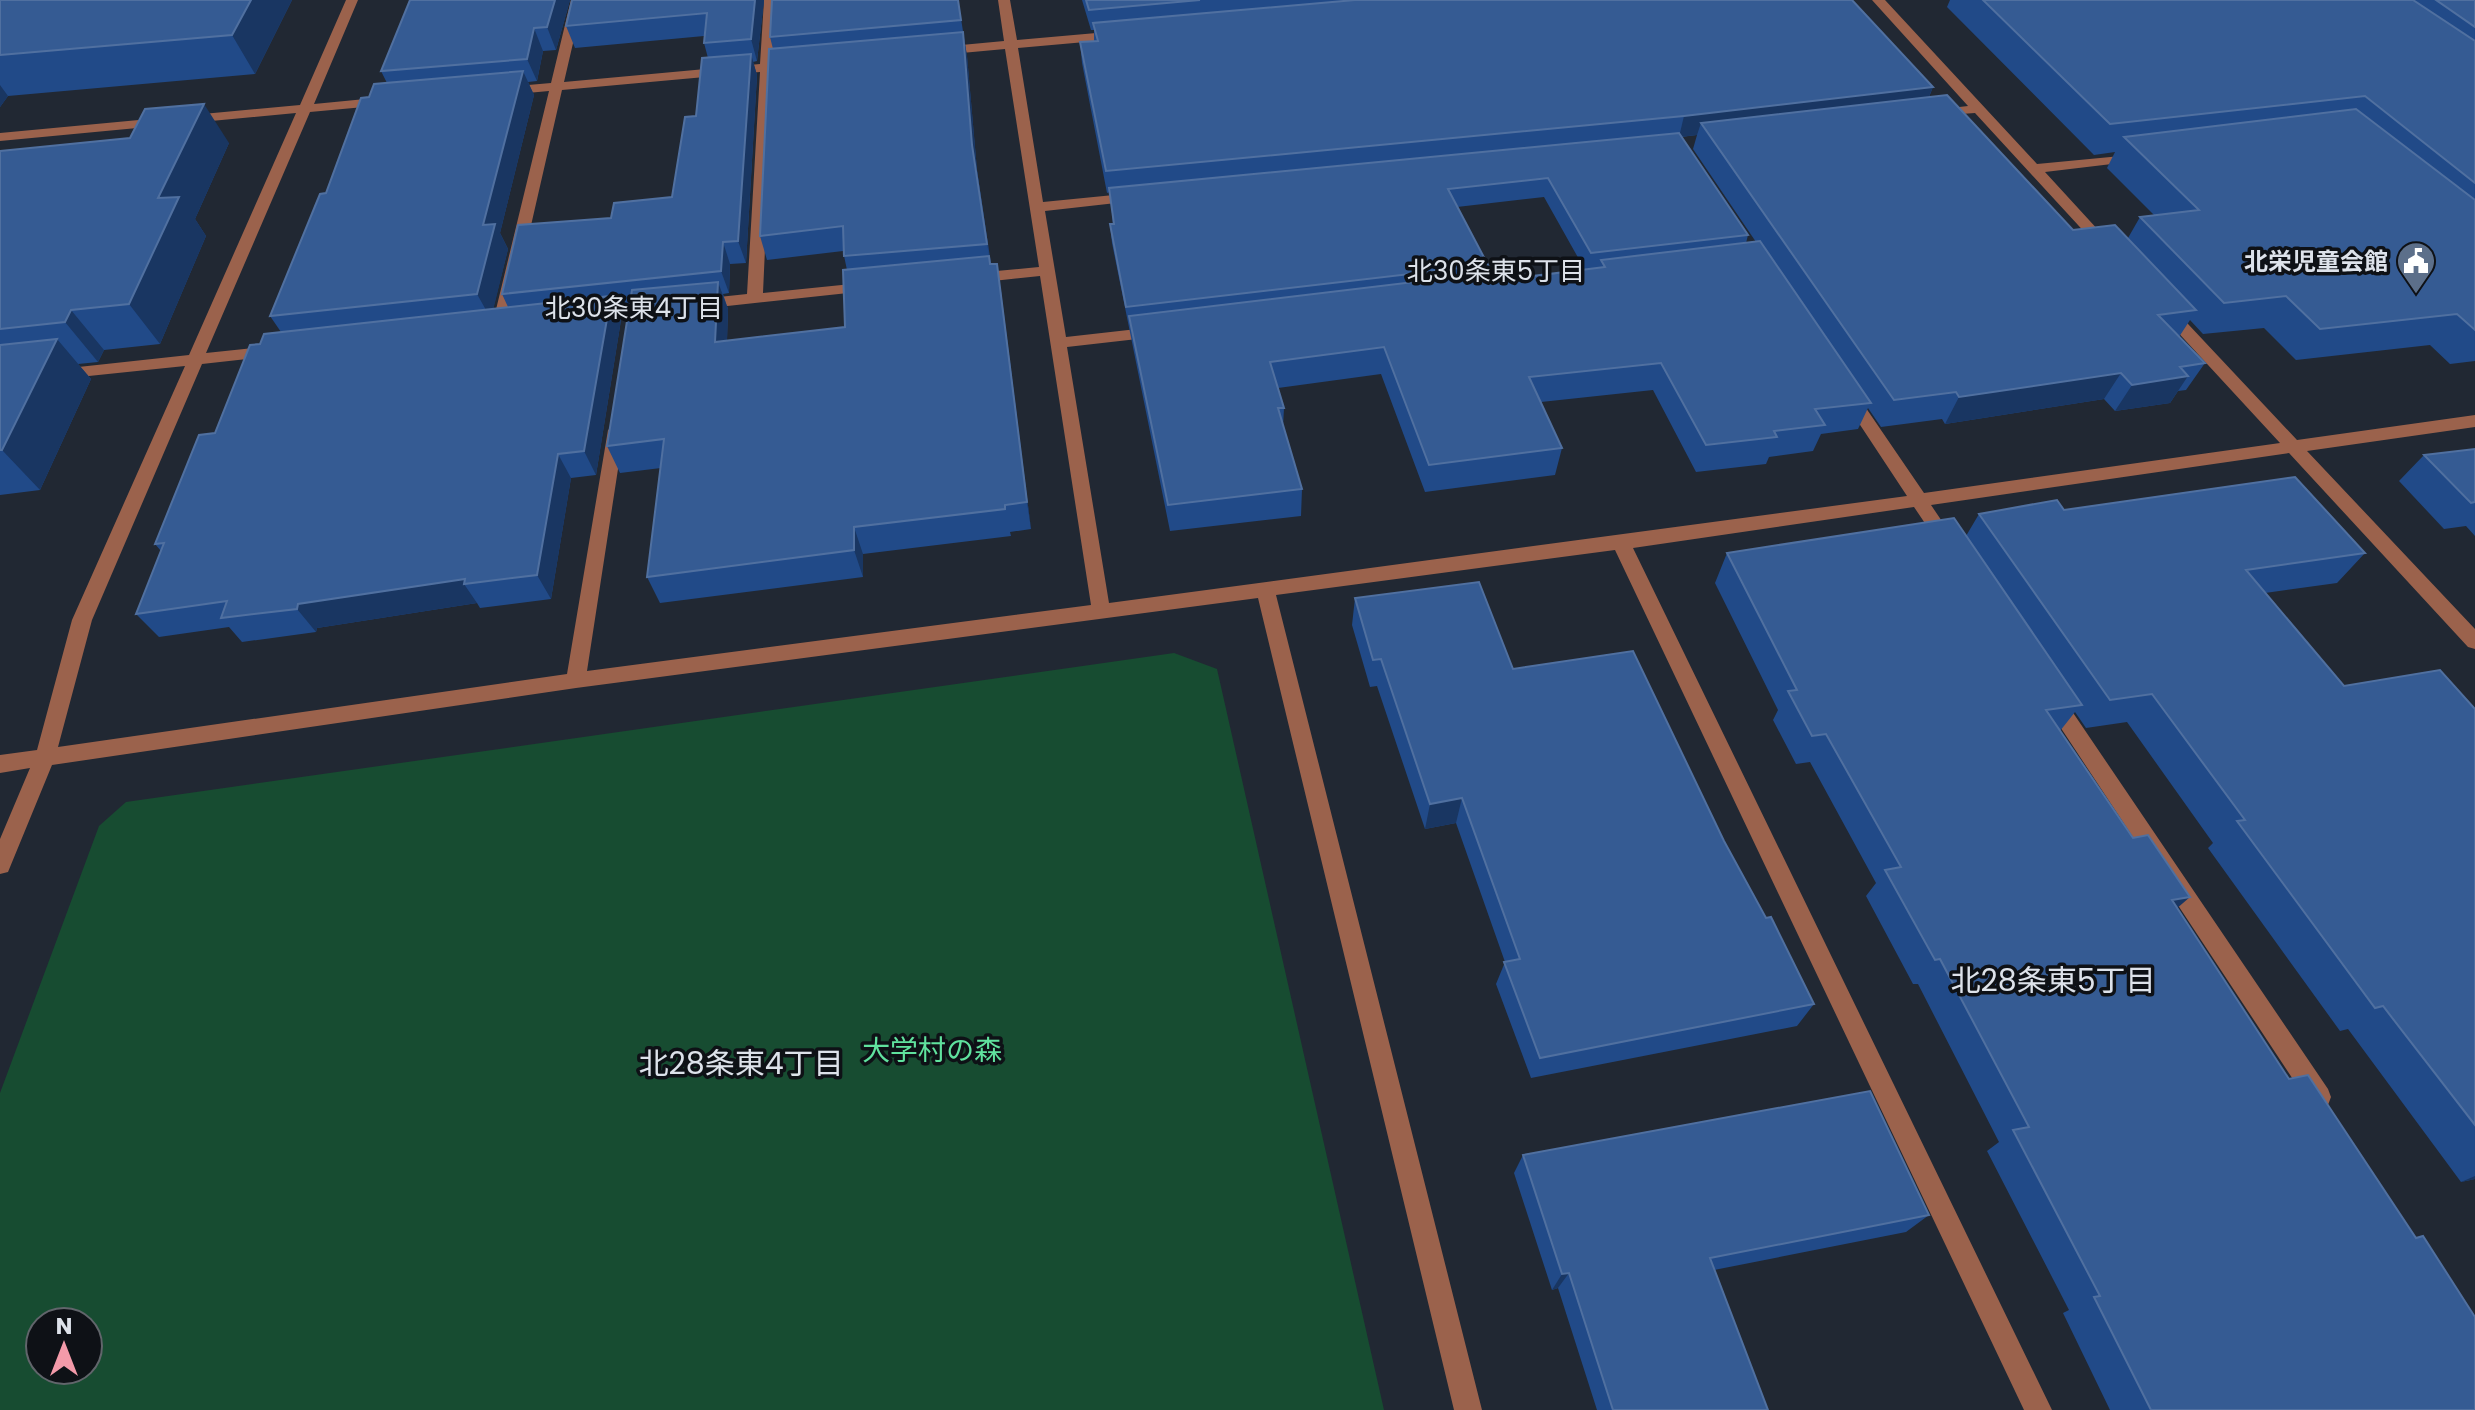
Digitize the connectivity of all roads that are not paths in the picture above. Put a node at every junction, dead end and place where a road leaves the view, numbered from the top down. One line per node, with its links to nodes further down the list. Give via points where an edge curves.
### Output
1 (352, 0): 14 (street)
2 (577, 0): 11 (street)
3 (770, 0): 10 (street)
4 (1004, 0): 7 (street)
5 (1878, 0): 15 (street)
6 (1137, 33): 7 (street)
7 (1012, 45): 8 (street); 21 (street)
8 (919, 53)
9 (811, 63): 10 (street)
10 (765, 67): 11 (street); 27 (street)
11 (558, 86): 12 (street); 29 (street)
12 (495, 92)
13 (401, 100): 14 (street)
14 (306, 109): 17 (street); 33 (street)
15 (1977, 109): 16 (street); 19 (street)
16 (1927, 115)
17 (0, 137)
18 (2150, 156): 19 (street)
19 (2034, 169): 22 (street)
20 (1153, 195): 21 (street)
21 (1038, 207): 23 (street)
22 (2118, 259)
23 (1048, 271): 24 (street); 31 (street)
24 (956, 279)
25 (894, 285): 27 (street)
26 (2150, 293): 38 (street)
27 (755, 298): 28 (street, via 633,319)
28 (575, 318)
29 (500, 326)
30 (1176, 329): 31 (street)
31 (1060, 343): 43 (street)
32 (286, 349): 33 (street)
33 (195, 359): 34 (street); 47 (street, via 82,620)
34 (45, 376)
35 (1837, 378): 39 (street)
36 (617, 419): 45 (street)
37 (2475, 421): 38 (street)
38 (2293, 447): 39 (street); 44 (street)
39 (1920, 501): 40 (street); 41 (street)
40 (1621, 543): 42 (street); 52 (street)
41 (1955, 553)
42 (1266, 591): 43 (street); 51 (street)
43 (1101, 611): 45 (street)
44 (2475, 642)
45 (576, 680): 47 (street)
46 (2043, 685): 50 (street)
47 (45, 758): 48 (street); 49 (street)
48 (0, 764)
49 (0, 865)
50 (2334, 1120)
51 (1468, 1410)
52 (2038, 1410)

